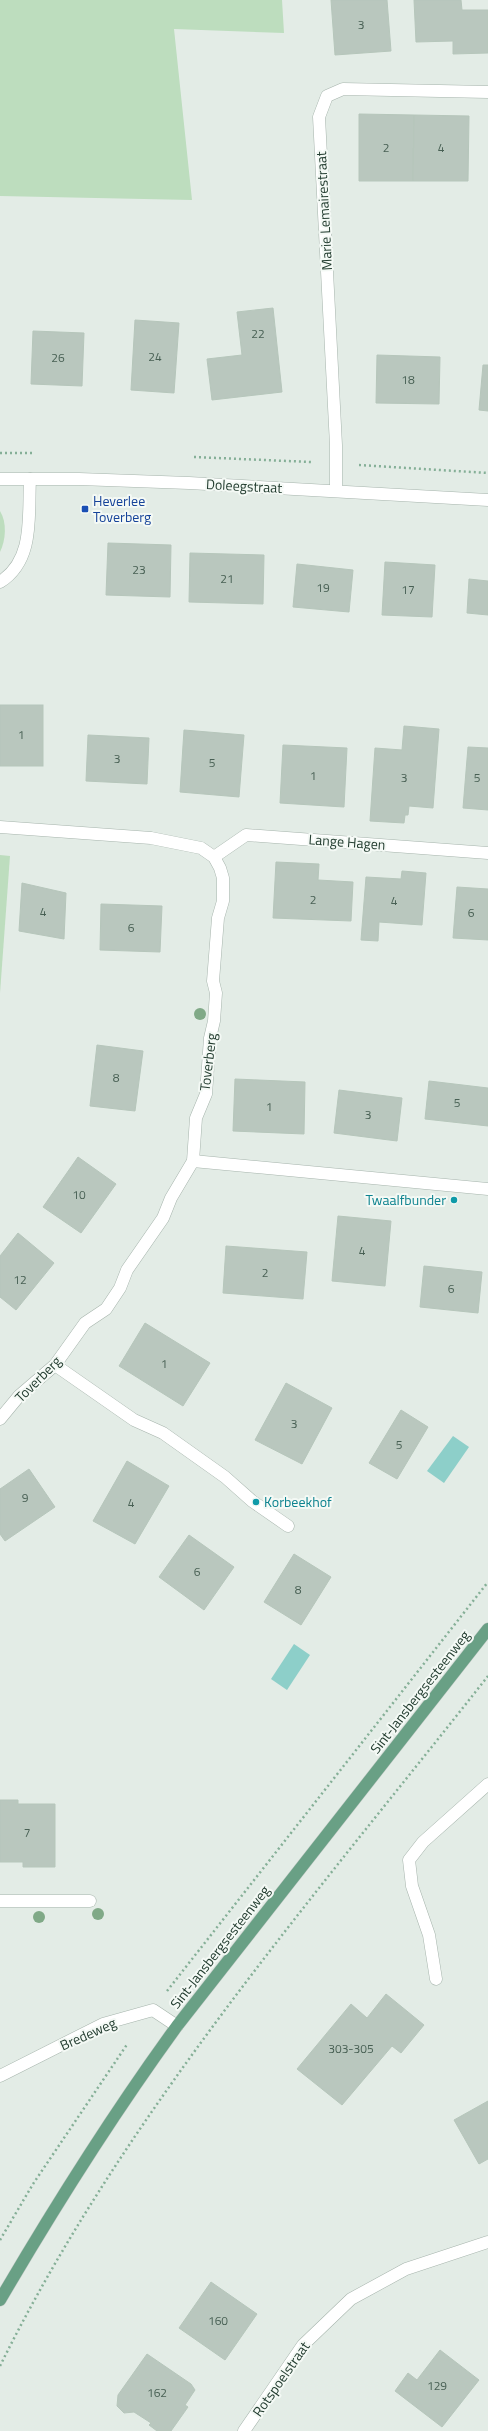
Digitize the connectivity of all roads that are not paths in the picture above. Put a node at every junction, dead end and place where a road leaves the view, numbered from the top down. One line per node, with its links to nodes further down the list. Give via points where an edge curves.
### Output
1 (488, 92): 4 (street, Marie Lemairestraat, via 343,89 327,96 319,117 336,445)
2 (0, 479): 3 (street, Doleegstraat)
3 (30, 479): 4 (street, Doleegstraat); 6 (street, via 28,534 24,554 19,566)
4 (336, 490): 5 (street, Doleegstraat)
5 (488, 500)
6 (0, 582)
7 (0, 827): 9 (street, via 151,838 201,848)
8 (488, 853): 9 (street, Lange Hagen, via 246,835)
9 (214, 858): 10 (street, Toverberg, via 223,878 223,901 218,918 213,981 216,993 206,1094 196,1118)
10 (193, 1161): 11 (street); 12 (street, Toverberg, via 171,1198 163,1218 127,1270 120,1288 106,1310 85,1323)
11 (488, 1190)
12 (55, 1365): 13 (street, Toverberg, via 19,1396); 14 (street, via 134,1420 163,1433)
13 (0, 1420)
14 (288, 1526)
15 (488, 1629): 20 (main road, Sint-Jansbergsesteenweg)
16 (488, 1784): 19 (street, via 423,1842 409,1860 412,1886 429,1935)
17 (90, 1901): 18 (street)
18 (0, 1902)
19 (436, 1979)
20 (177, 2026): 21 (street, Bredeweg, via 153,2010 103,2024); 23 (main road, Sint-Jansbergsesteenweg, via 140,2076 59,2200)
21 (0, 2076)
22 (488, 2242): 24 (street, Rotspoelstraat, via 406,2269 351,2298 303,2345)
23 (0, 2300)
24 (244, 2431)

